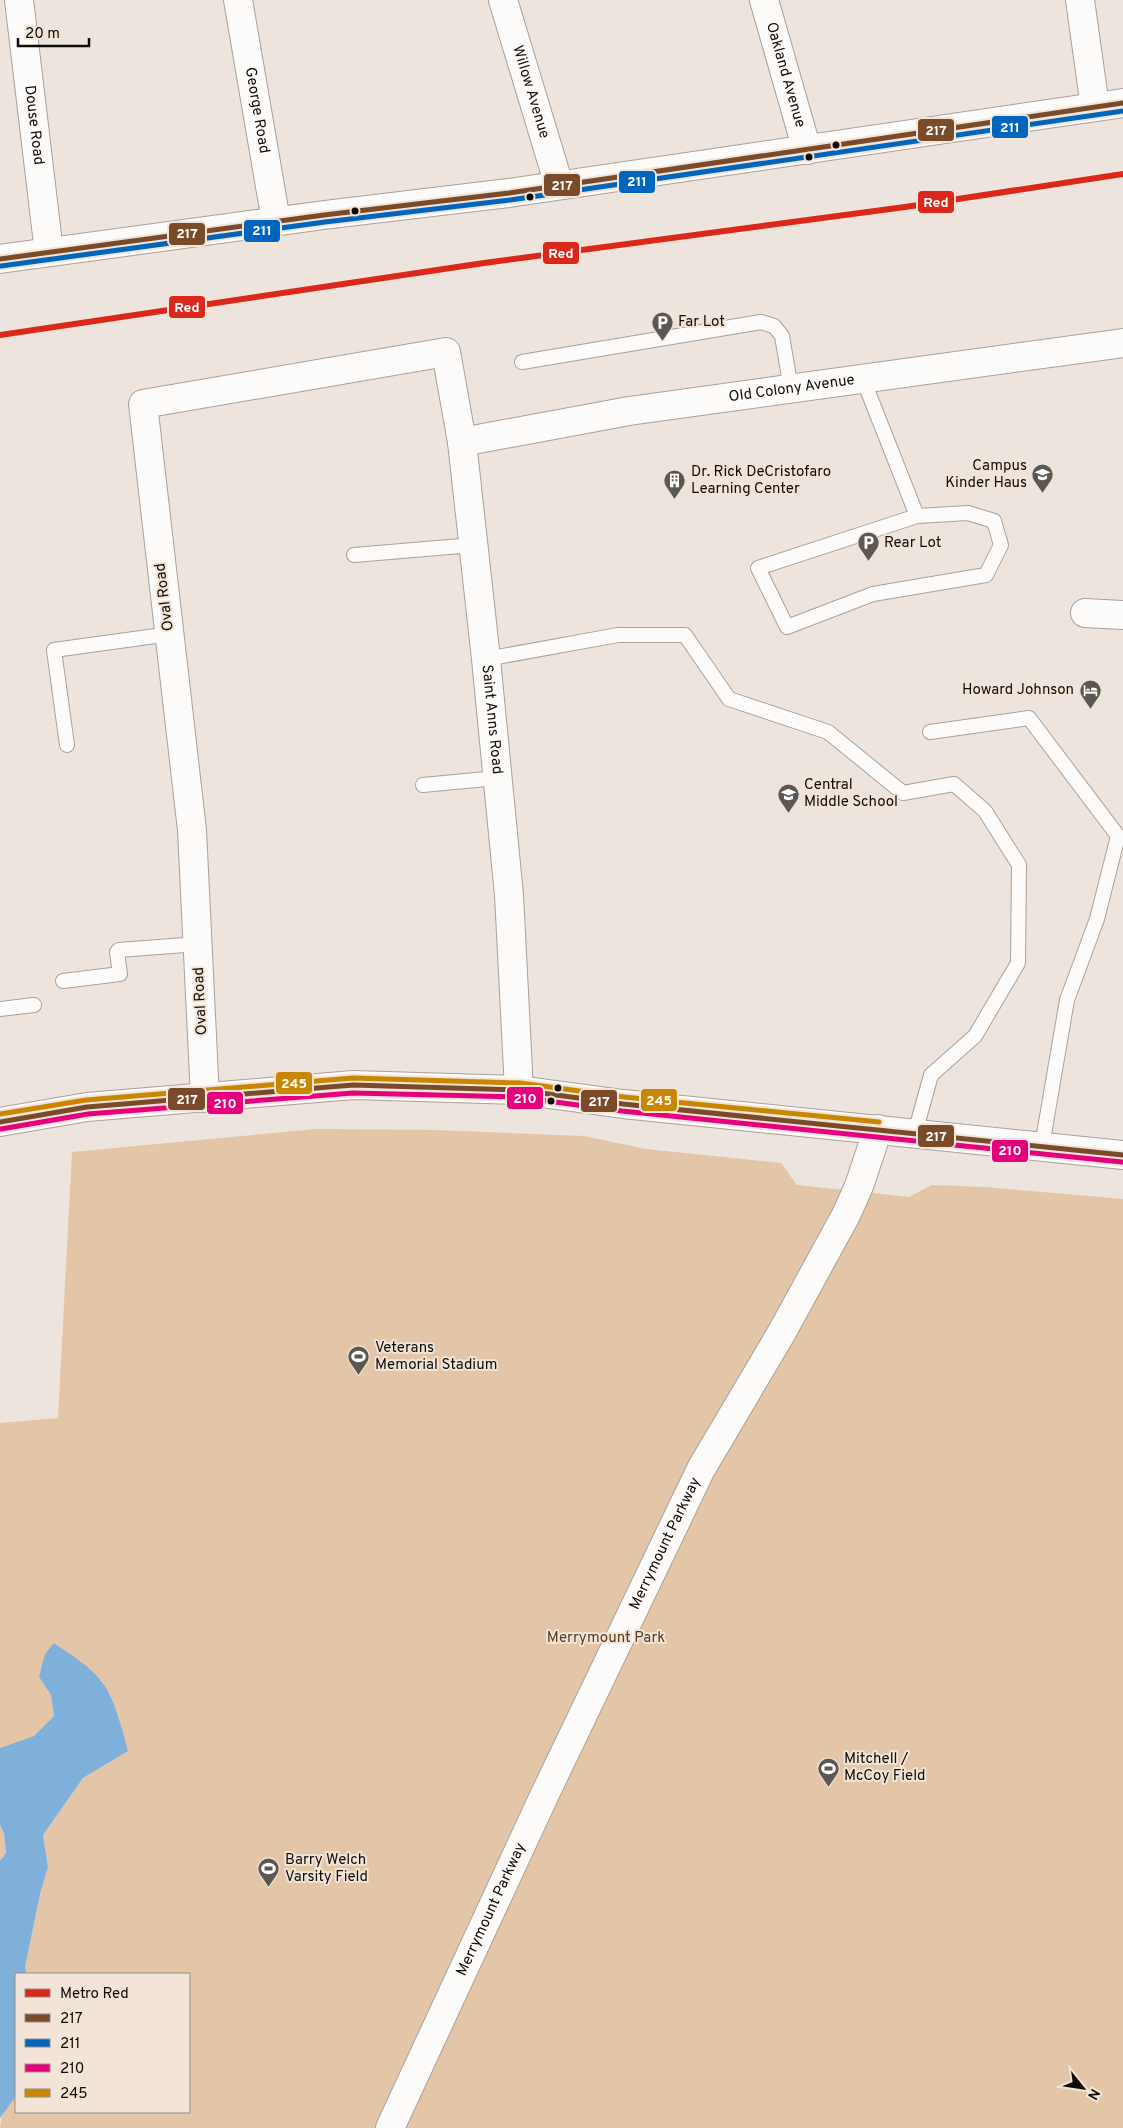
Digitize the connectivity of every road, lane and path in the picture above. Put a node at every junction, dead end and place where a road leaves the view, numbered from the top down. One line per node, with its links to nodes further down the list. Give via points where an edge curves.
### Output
1 (19, 0): 11 (street, Douse Road)
2 (238, 0): 10 (street, George Road)
3 (503, 0): 9 (street, Willow Avenue)
4 (764, 0): 8 (street, Oakland Avenue)
5 (1080, 0): 7 (street)
6 (1123, 104): 7 (street)
7 (1095, 107): 8 (street)
8 (807, 150): 9 (street)
9 (559, 185): 10 (street)
10 (276, 221): 11 (street)
11 (49, 252): 12 (street)
12 (0, 259)
13 (1123, 343): 16 (street, Old Colony Avenue)
14 (446, 352): 18 (street, Saint Anns Road); 24 (street, Oval Road, via 143,404)
15 (522, 362): 17 (lane, via 761,322 774,326 782,336)
16 (864, 379): 17 (street, Old Colony Avenue); 19 (lane)
17 (791, 389): 18 (street, Old Colony Avenue, via 629,411)
18 (462, 442): 20 (street, Saint Anns Road)
19 (917, 516): 19 (lane, via 758,568 787,627 873,594 986,575 1001,545 994,521 968,513)
20 (473, 545): 21 (lane); 25 (street, Saint Anns Road)
21 (354, 555)
22 (1085, 613): 23 (street)
23 (1123, 615)
24 (170, 634): 27 (lane, via 54,650); 30 (street, Oval Road, via 192,830)
25 (486, 659): 28 (street, Saint Anns Road); 38 (lane, via 618,635 685,635 729,700 828,732 903,793 954,784 985,811 1019,865 1018,963 975,1036 931,1075)
26 (930, 732): 39 (lane, via 1029,718 1118,836 1097,919 1067,1000)
27 (68, 745)
28 (497, 778): 29 (lane); 34 (street, Saint Anns Road, via 509,895)
29 (423, 785)
30 (198, 944): 31 (lane, via 119,950 120,974); 35 (street, Oval Road)
31 (63, 981)
32 (34, 1005): 33 (lane)
33 (0, 1009)
34 (519, 1090): 35 (street, via 353,1085); 37 (street, via 623,1104)
35 (205, 1098): 36 (street, via 87,1107)
36 (0, 1122)
37 (878, 1129): 38 (street); 41 (street, Merrymount Parkway, via 846,1215 701,1469)
38 (915, 1133): 39 (street)
39 (1042, 1146): 40 (street)
40 (1123, 1153)
41 (390, 2128)

